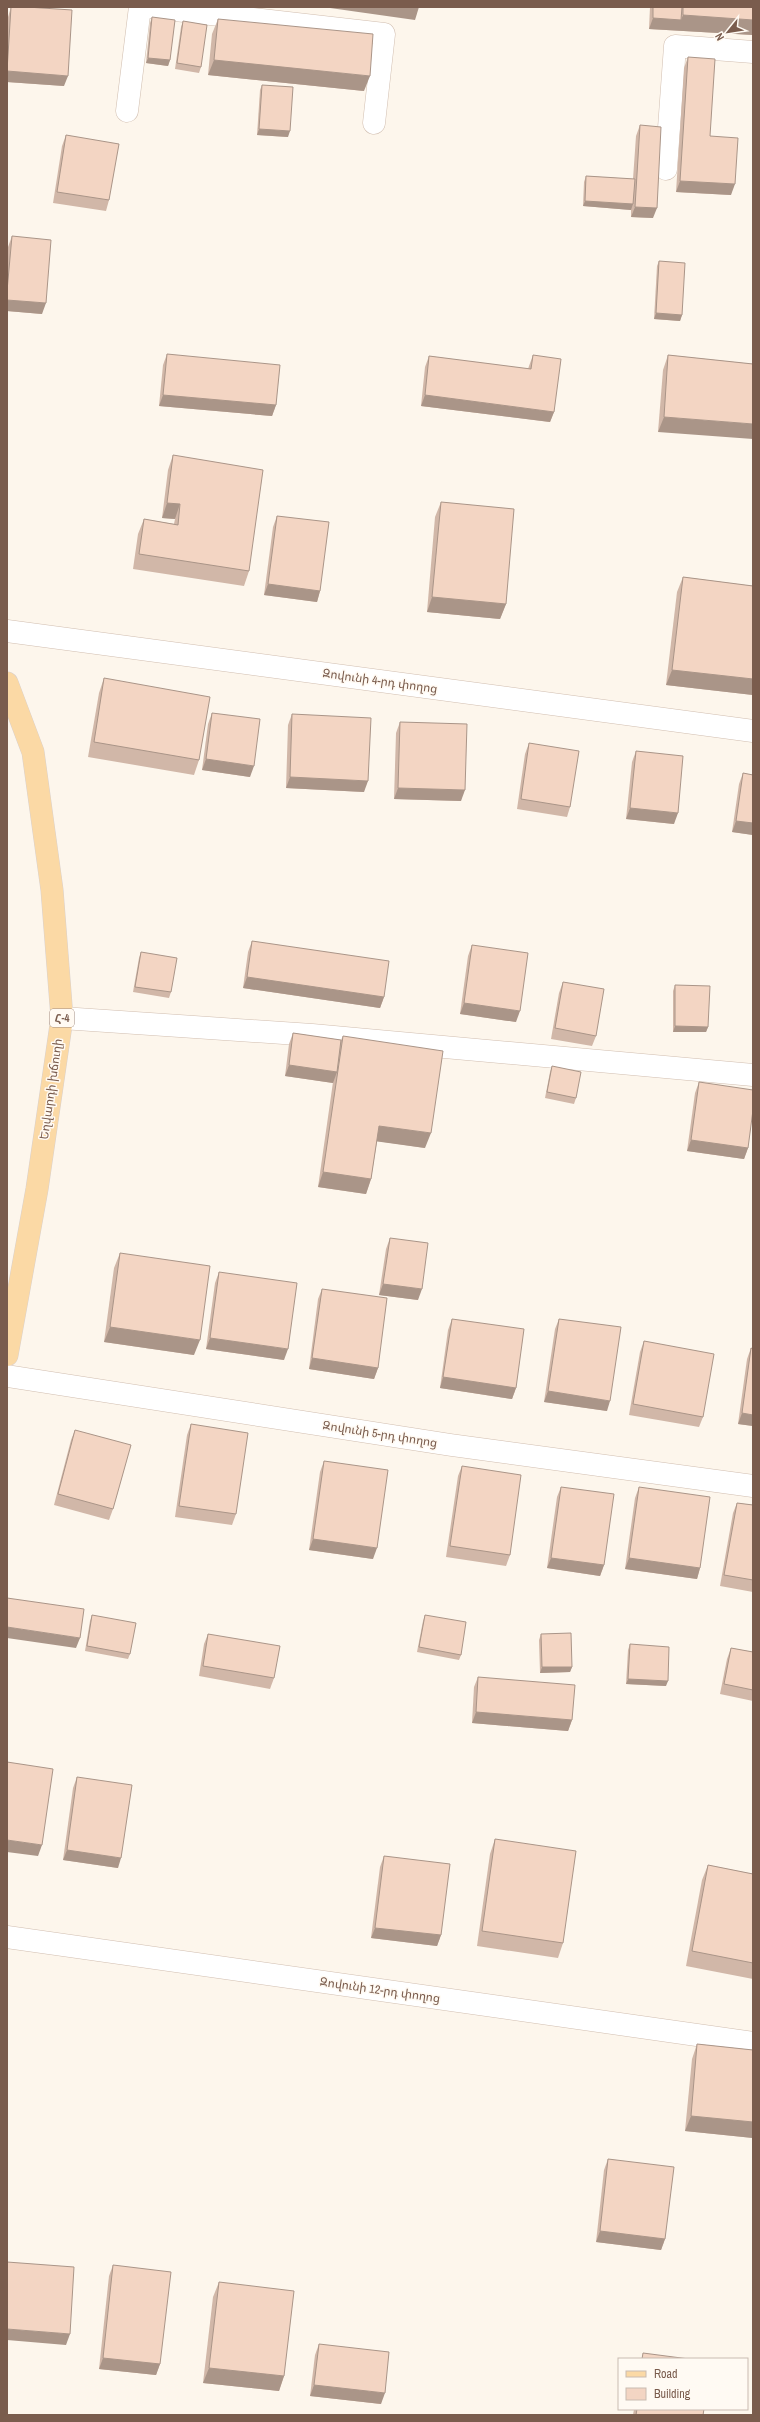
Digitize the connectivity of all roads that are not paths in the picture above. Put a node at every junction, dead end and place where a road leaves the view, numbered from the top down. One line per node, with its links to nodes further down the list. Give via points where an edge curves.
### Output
1 (140, 7): 5 (street)
2 (149, 7): 3 (street)
3 (273, 14): 6 (street, via 384,34)
4 (753, 52): 7 (street, via 675,46)
5 (127, 111)
6 (374, 123)
7 (666, 168)
8 (7, 631): 10 (street, Զովունի 4-րդ փողոց)
9 (7, 682): 11 (main road, Եղվարդի խճուղի / Հ-4, via 33,752 52,890)
10 (753, 731)
11 (62, 1018): 12 (street, via 312,1034); 13 (main road, Եղվարդի խճուղի / Հ-4, via 37,1189)
12 (753, 1075)
13 (7, 1355)
14 (7, 1376): 15 (street, Զովունի 5-րդ փողոց, via 451,1445)
15 (753, 1486)
16 (7, 1937): 17 (street, Զովունի 12-րդ փողոց)
17 (753, 2043)

